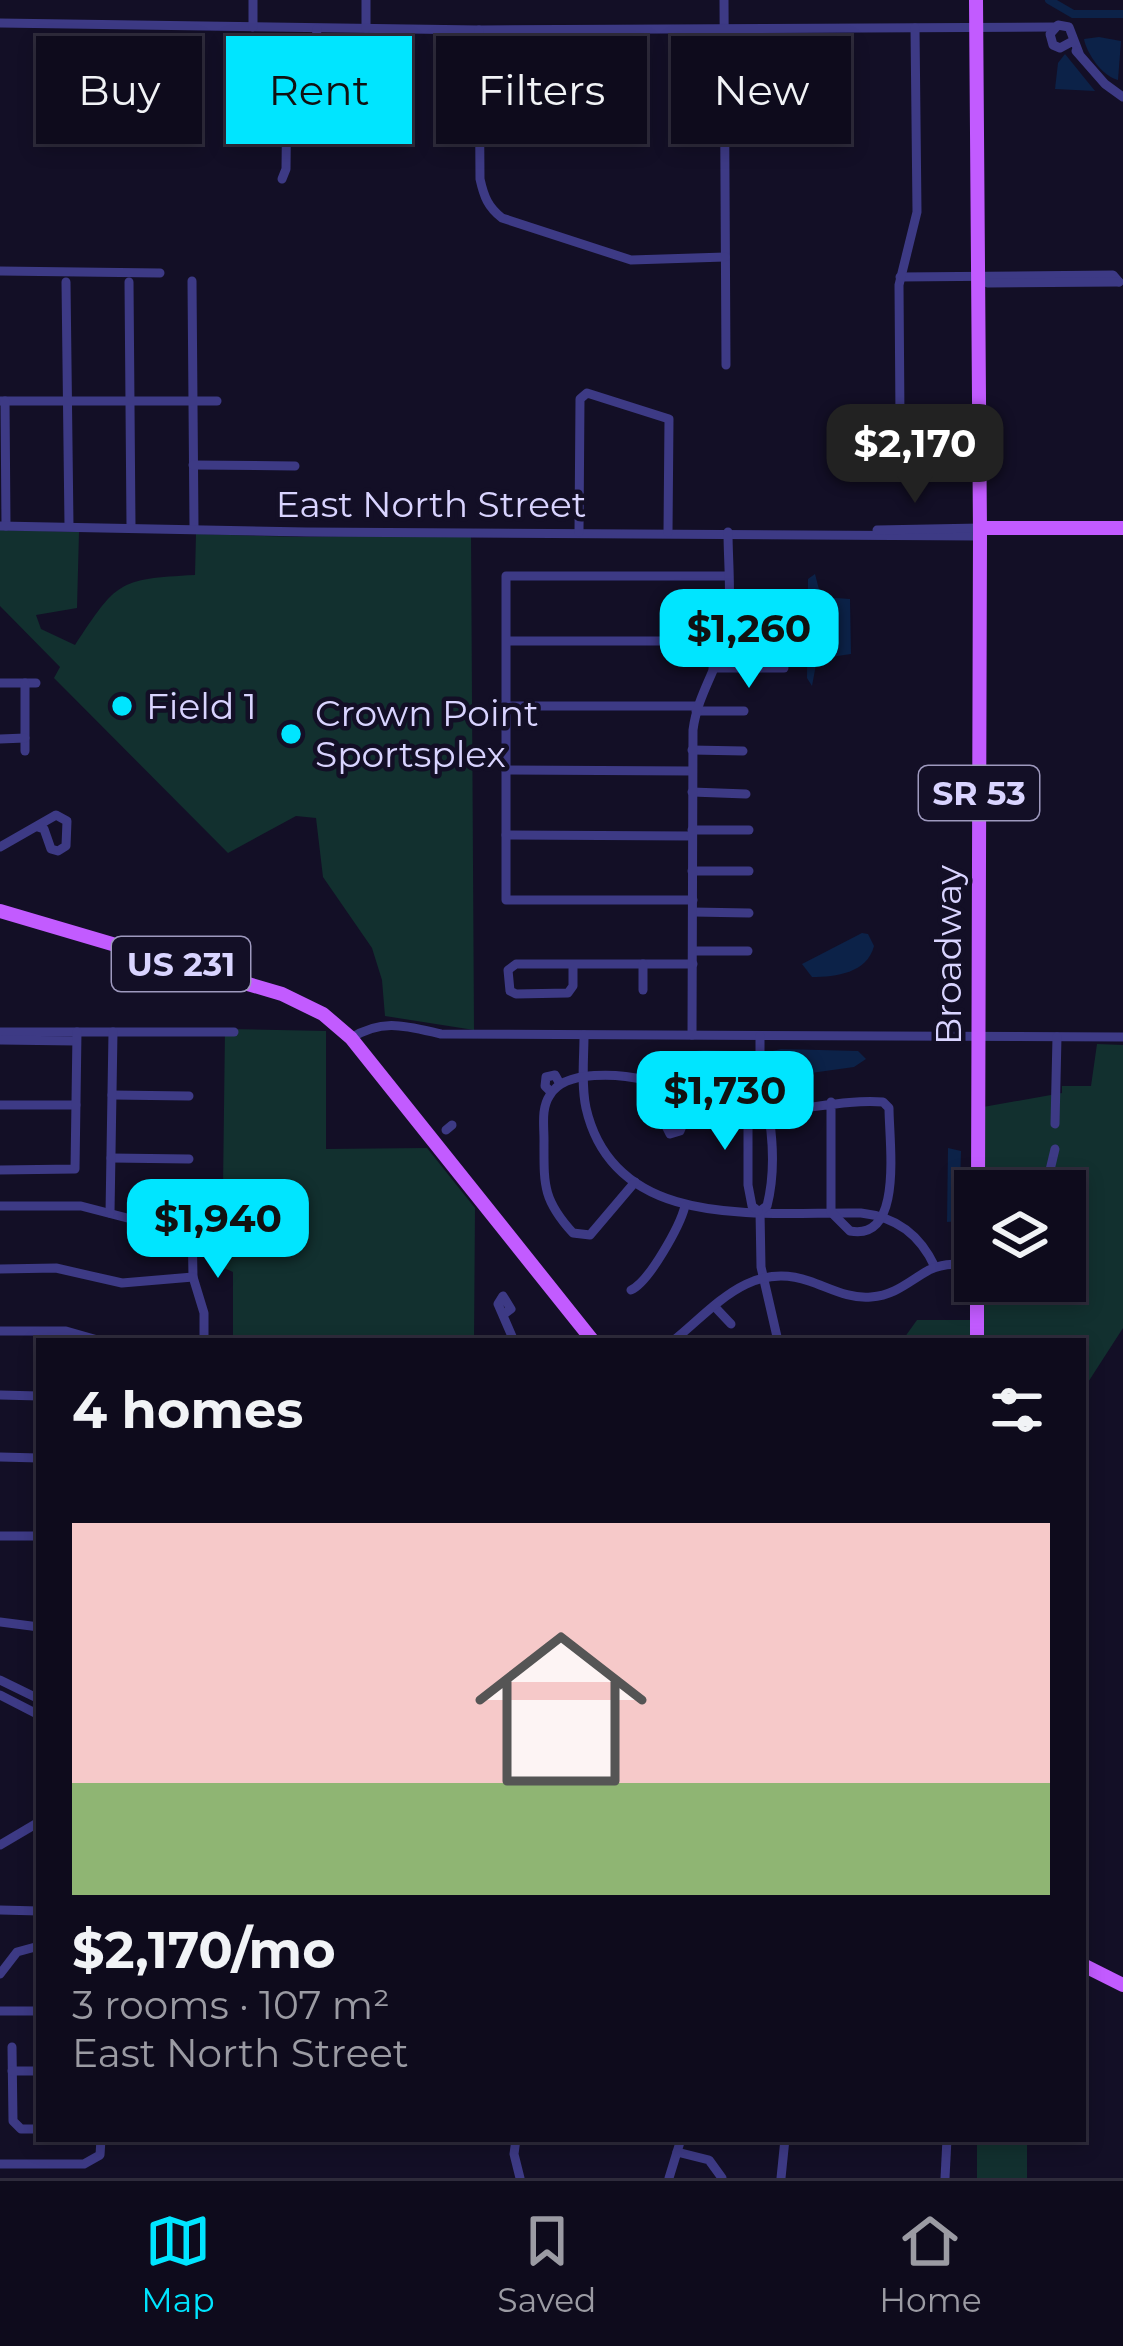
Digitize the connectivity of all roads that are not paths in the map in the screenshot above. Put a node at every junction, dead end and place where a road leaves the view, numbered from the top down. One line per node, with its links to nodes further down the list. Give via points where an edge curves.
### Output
1 (253, 0): 6 (street)
2 (366, 0): 8 (street)
3 (724, 0): 7 (street)
4 (976, 0): 10 (main road, Broadway / SR 53)
5 (0, 23): 6 (street)
6 (253, 27): 11 (street)
7 (724, 27): 9 (street); 12 (street); 17 (street)
8 (366, 28): 11 (street); 12 (street)
9 (915, 28): 10 (street); 20 (street, via 916,212)
10 (977, 28): 13 (street); 21 (main road, Broadway / SR 53)
11 (317, 29): 16 (street, via 314,68 292,71 287,80)
12 (479, 30): 17 (street, via 480,179 486,202 502,218 631,260)
13 (1052, 32): 14 (street, via 1057,47); 14 (street, via 1069,27)
14 (1074, 47): 15 (street)
15 (1123, 97)
16 (282, 179)
17 (725, 257): 25 (street)
18 (0, 272): 19 (street)
19 (160, 273)
20 (900, 277): 21 (street); 31 (street)
21 (978, 279): 21 (street, via 988,283 1119,282 1113,275); 41 (main road, Broadway / SR 53)
22 (192, 281): 29 (street)
23 (66, 282): 28 (street)
24 (129, 282): 26 (street)
25 (726, 365)
26 (130, 400): 28 (street); 29 (street); 36 (street)
27 (3, 401): 28 (street); 34 (street)
28 (68, 401): 35 (street)
29 (193, 401): 30 (street); 32 (street)
30 (217, 401)
31 (900, 419)
32 (193, 465): 33 (street); 37 (street)
33 (295, 466)
34 (3, 526): 35 (street, East North Street)
35 (69, 526): 36 (street, East North Street)
36 (131, 526): 37 (street, East North Street)
37 (194, 527): 38 (street, East North Street)
38 (579, 532): 39 (street, East North Street); 39 (street, via 582,396 669,419)
39 (668, 532): 40 (street, East North Street)
40 (728, 532): 41 (street, East North Street); 43 (street)
41 (980, 532): 42 (main road); 86 (main road, Broadway / SR 53)
42 (1123, 532)
43 (728, 576): 44 (street); 46 (street, via 506,576)
44 (726, 629): 45 (street); 47 (street)
45 (784, 629)
46 (506, 640): 47 (street); 51 (street)
47 (724, 641): 48 (street)
48 (713, 668): 49 (street); 52 (street)
49 (784, 668)
50 (0, 683): 54 (street, via 30,683)
51 (507, 706): 52 (street); 59 (street)
52 (696, 708): 53 (street); 56 (street)
53 (744, 711)
54 (25, 738): 55 (street); 57 (street)
55 (0, 739)
56 (692, 750): 58 (street); 60 (street)
57 (25, 751)
58 (743, 751)
59 (506, 770): 60 (street); 66 (street)
60 (692, 771): 61 (street)
61 (692, 792): 62 (street); 65 (street)
62 (746, 794)
63 (38, 827): 67 (street)
64 (749, 830): 65 (street)
65 (692, 833): 66 (street); 68 (street)
66 (506, 835): 70 (street, via 506,900)
67 (0, 847)
68 (692, 872): 69 (street); 70 (street)
69 (749, 872)
70 (693, 900): 72 (street)
71 (0, 910): 89 (main road, US 231, via 282,994)
72 (693, 913): 73 (street); 75 (street)
73 (749, 913)
74 (748, 951): 75 (street)
75 (693, 958): 77 (street); 84 (street)
76 (573, 964): 76 (street, via 512,964 510,991 568,993); 77 (street)
77 (644, 964): 78 (street)
78 (643, 990)
79 (112, 1032): 80 (street); 83 (street); 93 (street)
80 (234, 1033)
81 (584, 1035): 84 (street); 89 (street, via 441,1034 390,1023); 91 (street)
82 (0, 1036): 83 (street)
83 (76, 1036): 98 (street)
84 (692, 1036): 85 (street)
85 (760, 1036): 86 (street); 90 (street)
86 (979, 1036): 87 (street); 106 (main road, Broadway / SR 53)
87 (1057, 1037): 88 (street); 101 (street)
88 (1123, 1037)
89 (351, 1038): 129 (main road, US 231)
90 (760, 1070): 99 (street); 100 (street)
91 (583, 1077): 92 (street, via 645,1079); 108 (street, via 597,1138); 108 (street, via 555,1088 544,1113 550,1206 584,1237)
92 (680, 1092): 95 (street); 95 (street, via 665,1124 670,1134 680,1131)
93 (112, 1095): 94 (street); 103 (street)
94 (190, 1096)
95 (693, 1099): 99 (street)
96 (831, 1102): 100 (street); 112 (street); 114 (street, via 889,1108)
97 (0, 1105): 98 (street)
98 (76, 1105): 105 (street, via 75,1169)
99 (749, 1111): 100 (street); 111 (street, via 748,1185)
100 (770, 1112): 111 (street, via 771,1185)
101 (1055, 1124)
102 (1055, 1148): 107 (street)
103 (111, 1158): 104 (street); 113 (street)
104 (189, 1159)
105 (0, 1170)
106 (978, 1170)
107 (1050, 1170)
108 (635, 1182): 110 (street)
109 (0, 1206): 113 (street)
110 (685, 1206): 111 (street); 120 (street, via 676,1232)
111 (760, 1211): 112 (street); 119 (street)
112 (831, 1212): 114 (street); 114 (street, via 859,1233)
113 (110, 1213): 118 (street, via 192,1221)
114 (884, 1217): 116 (street, via 913,1233)
115 (954, 1265): 116 (street)
116 (935, 1267): 119 (street, via 898,1291 868,1298 802,1278)
117 (0, 1269): 118 (street, via 56,1268 122,1283)
118 (193, 1276): 127 (street)
119 (764, 1278): 122 (street); 131 (street)
120 (632, 1290)
121 (977, 1302): 132 (main road)
122 (714, 1306): 124 (street); 130 (street)
123 (502, 1315): 128 (street)
124 (731, 1324)
125 (0, 1331): 126 (street)
126 (90, 1338)
127 (204, 1338)
128 (513, 1338)
129 (591, 1338)
130 (677, 1338)
131 (777, 1338)
132 (977, 1338)
133 (0, 1395): 134 (street)
134 (36, 1396)
135 (0, 1457): 136 (street)
136 (36, 1458)
137 (0, 1535): 138 (street)
138 (36, 1536)
139 (0, 1622): 140 (street)
140 (36, 1627)
141 (0, 1680): 143 (street)
142 (0, 1695): 144 (street)
143 (36, 1698)
144 (36, 1713)
145 (36, 1824): 146 (street)
146 (0, 1845)
147 (0, 1910): 148 (street)
148 (36, 1911)
149 (36, 1947): 151 (street, via 17,1952)
150 (1086, 1966): 152 (main road)
151 (0, 1974)
152 (1123, 1985)
153 (0, 2011): 154 (street)
154 (36, 2011)
155 (12, 2048): 156 (street)
156 (12, 2071): 157 (street); 158 (street, via 16,2126)
157 (36, 2071)
158 (36, 2129)
159 (101, 2142): 165 (street, via 96,2159 79,2164)
160 (516, 2142): 166 (street)
161 (680, 2142): 164 (street)
162 (785, 2142): 169 (street)
163 (947, 2142): 170 (street)
164 (677, 2152): 167 (street); 168 (street, via 709,2160)
165 (0, 2164)
166 (520, 2178)
167 (669, 2178)
168 (722, 2178)
169 (781, 2178)
170 (945, 2178)

